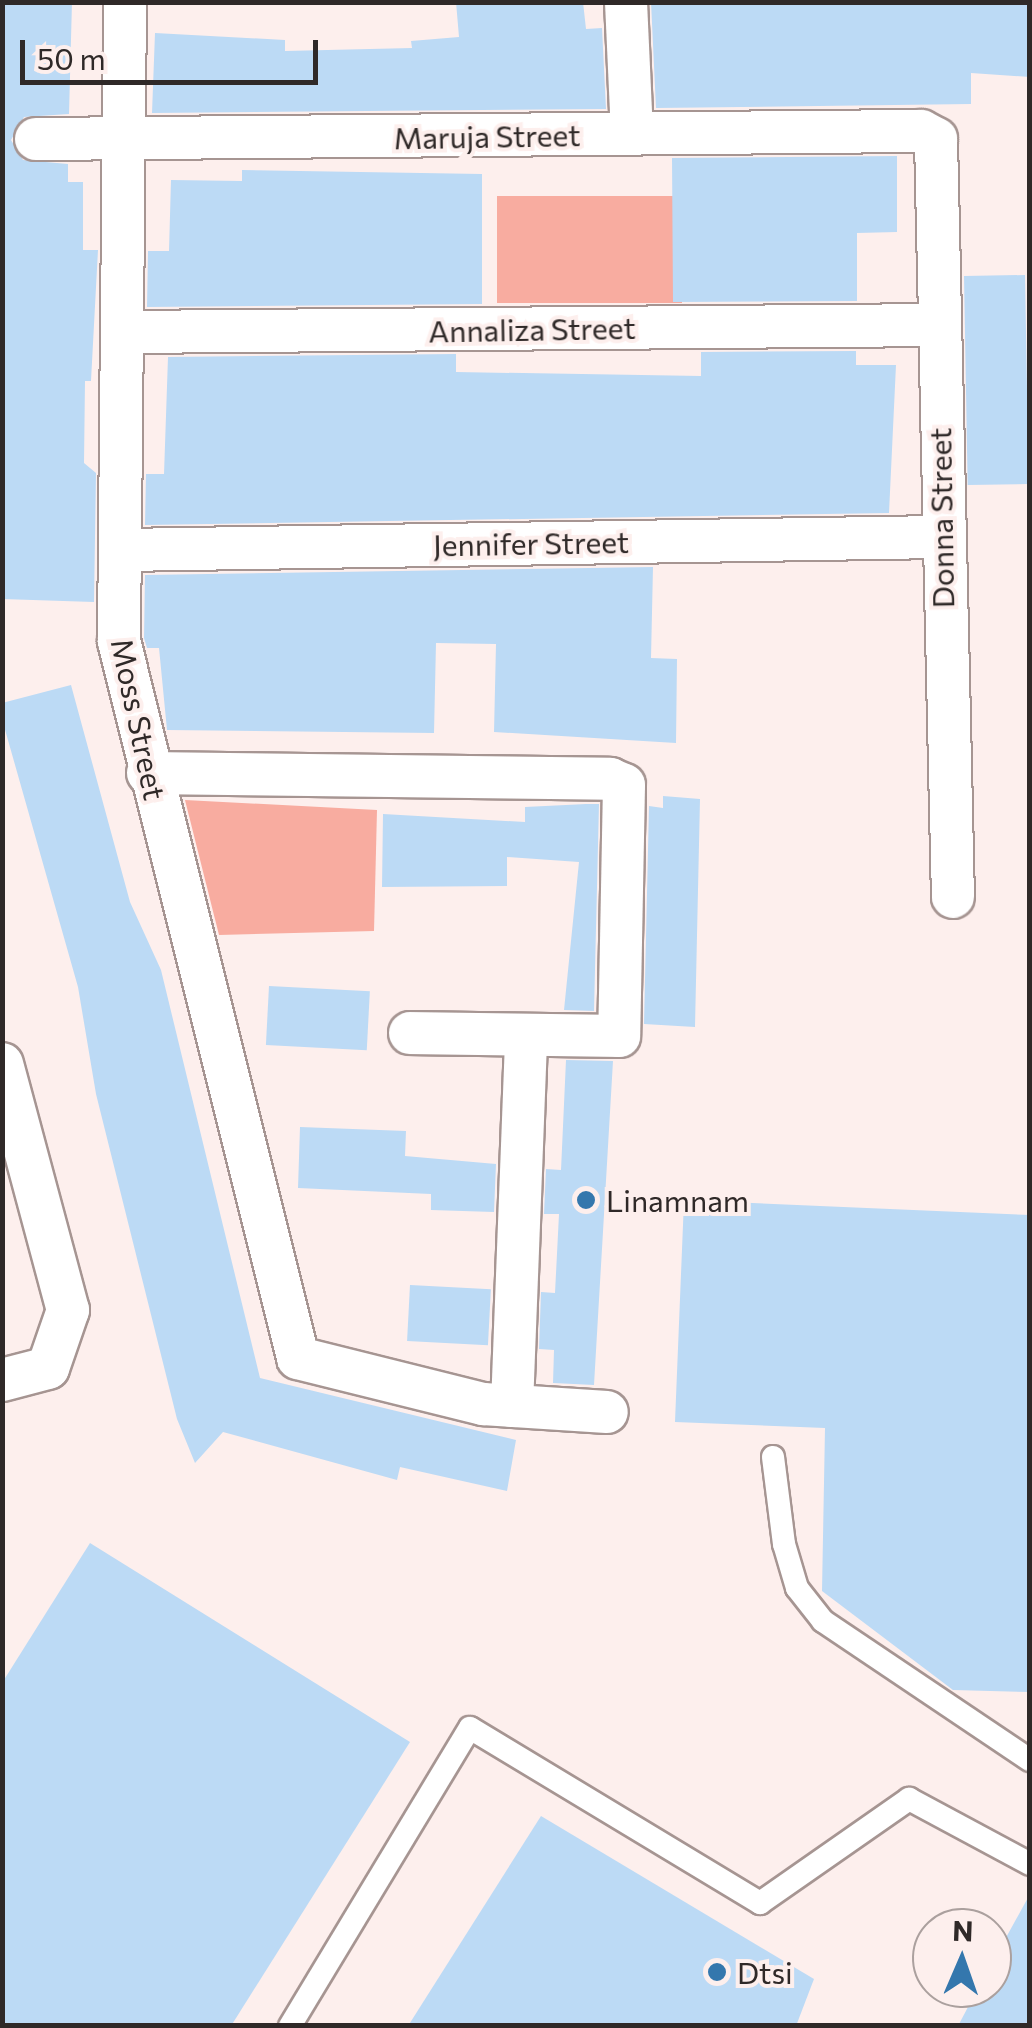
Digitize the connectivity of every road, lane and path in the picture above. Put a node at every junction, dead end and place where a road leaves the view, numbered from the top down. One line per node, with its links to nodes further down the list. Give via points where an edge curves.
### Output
1 (125, 2): 6 (street, Moss Street)
2 (626, 2): 3 (street)
3 (632, 133): 4 (street, Maruja Street, via 921,132); 6 (street, Maruja Street)
4 (936, 138): 7 (street, Donna Street)
5 (36, 139): 6 (street, Maruja Street)
6 (120, 142): 8 (street, Moss Street)
7 (940, 325): 8 (street, Annaliza Street); 9 (street, Donna Street)
8 (124, 332): 10 (street, Moss Street)
9 (940, 537): 10 (street, Jennifer Street); 12 (street, Donna Street)
10 (122, 550): 11 (street, Moss Street, via 119,641)
11 (148, 772): 14 (street, via 618,780 624,793 622,1031 610,1041); 17 (street, Moss Street, via 298,1358)
12 (953, 897)
13 (410, 1033): 14 (street)
14 (526, 1040): 17 (street)
15 (2, 1064): 16 (street, via 68,1310 48,1368)
16 (2, 1380)
17 (512, 1406): 18 (street)
18 (607, 1412)
19 (773, 1457): 20 (lane, via 797,1588 823,1621)
20 (1030, 1760)
21 (1030, 1864): 22 (lane, via 909,1800 760,1903 470,1728)
22 (290, 2026)

